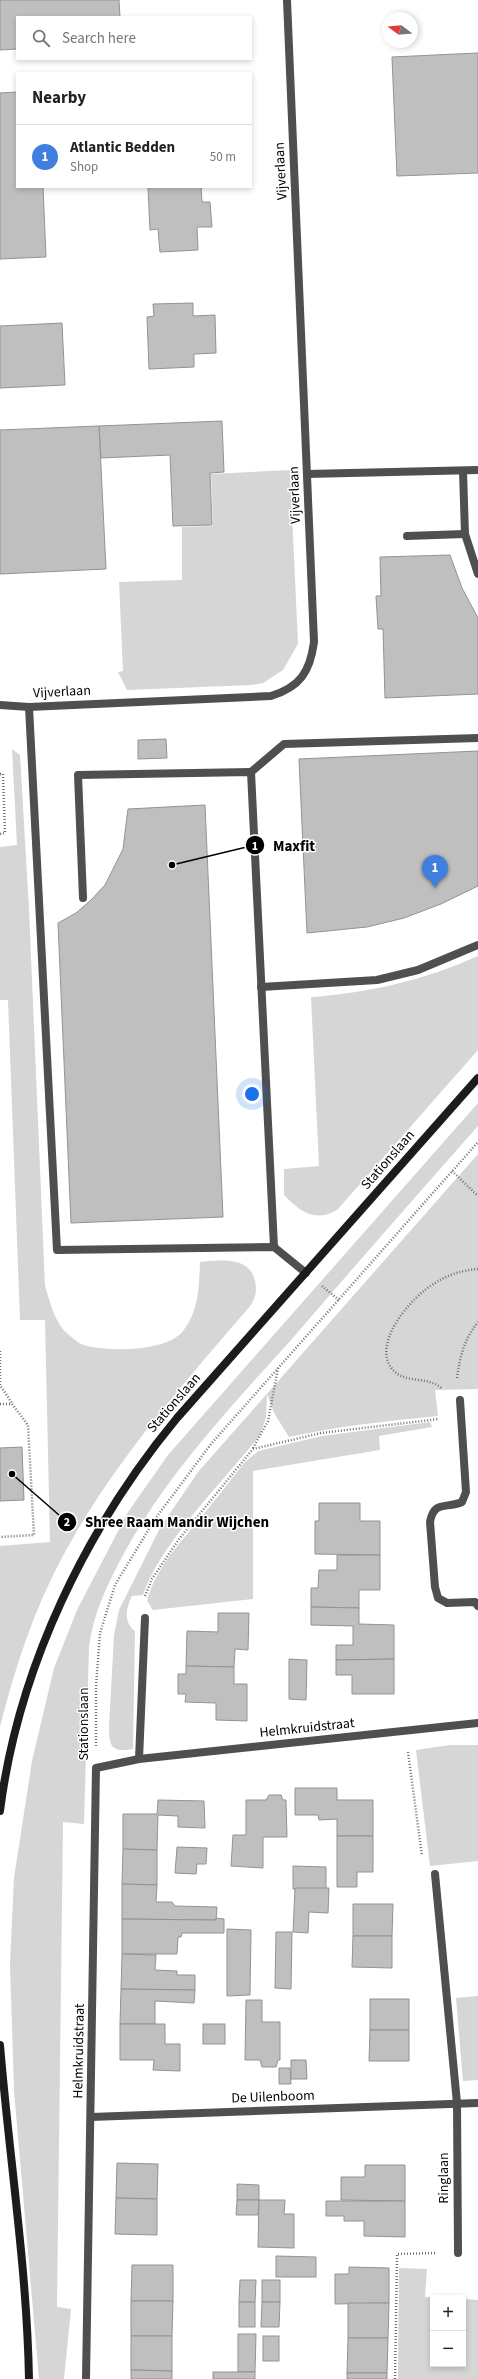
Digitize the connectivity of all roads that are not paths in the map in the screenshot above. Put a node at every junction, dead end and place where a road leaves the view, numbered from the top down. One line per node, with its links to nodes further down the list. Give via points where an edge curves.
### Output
1 (287, 0): 4 (street, Vijverlaan)
2 (478, 470): 3 (street)
3 (464, 471): 4 (street); 5 (street)
4 (307, 474): 9 (street, Vijverlaan, via 314,642 311,662 288,690 271,696)
5 (465, 534): 6 (street); 7 (street)
6 (407, 536)
7 (478, 574)
8 (0, 705): 9 (street, Vijverlaan)
9 (29, 707): 16 (street, via 57,1250)
10 (478, 738): 11 (street, via 284,744)
11 (251, 772): 12 (street, via 78,775); 14 (street)
12 (83, 898)
13 (478, 945): 14 (street, via 418,970 377,980)
14 (261, 987): 16 (street)
15 (478, 1078): 17 (street, Stationslaan)
16 (274, 1247): 17 (street)
17 (306, 1273): 23 (street, Stationslaan, via 153,1448 110,1509 91,1542 65,1596 25,1699 3,1785)
18 (460, 1400): 19 (street, via 466,1492 462,1502 438,1506 432,1512 430,1522 435,1587 438,1598 447,1603 474,1602)
19 (478, 1606)
20 (145, 1618): 22 (street)
21 (478, 1723): 22 (street, Helmkruidstraat)
22 (139, 1759): 28 (street, Helmkruidstraat, via 96,1768)
23 (0, 1811)
24 (435, 1874): 26 (street)
25 (0, 2046): 30 (street, via 7,2139 23,2276)
26 (457, 2103): 27 (street, De Uilenboom); 28 (street, De Uilenboom); 29 (street, Ringlaan)
27 (478, 2103)
28 (90, 2117): 31 (street, Helmkruidstraat)
29 (458, 2253)
30 (29, 2379)
31 (86, 2379)

